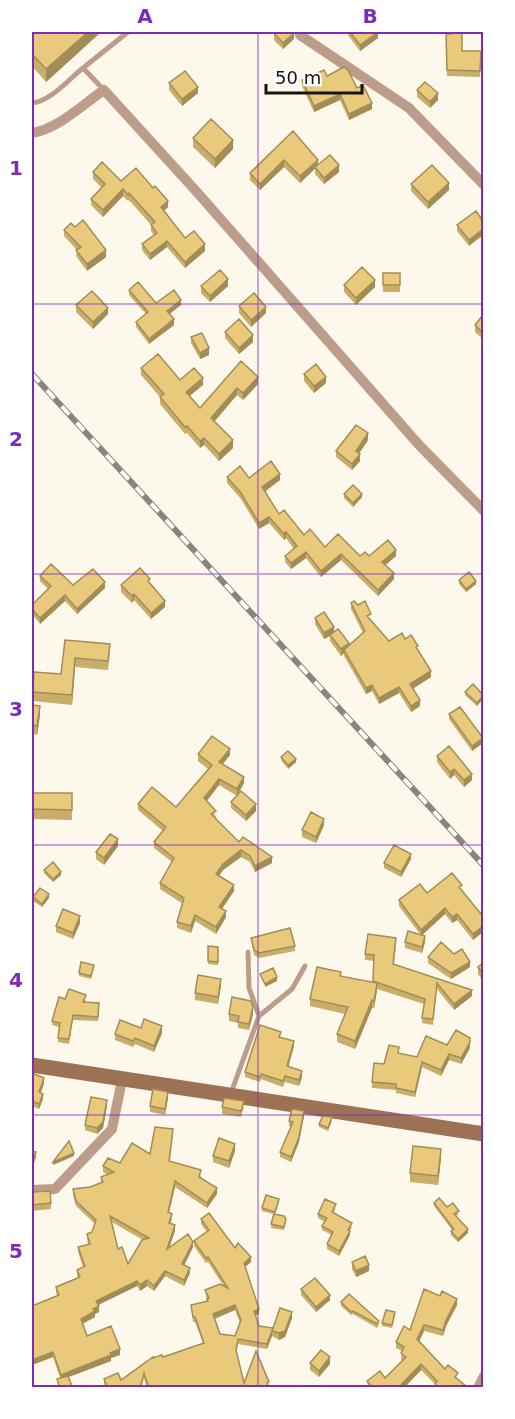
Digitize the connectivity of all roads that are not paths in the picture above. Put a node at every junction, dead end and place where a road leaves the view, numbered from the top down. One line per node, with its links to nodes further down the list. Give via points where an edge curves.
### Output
1 (128, 32): 3 (lane)
2 (300, 35): 7 (street, via 409,108)
3 (83, 68): 4 (lane); 5 (lane, via 49,96)
4 (104, 90): 6 (street, via 54,125); 8 (street, via 420,446)
5 (32, 103)
6 (32, 133)
7 (483, 185)
8 (483, 511)
9 (248, 952): 11 (lane, via 249,988)
10 (304, 966): 11 (lane, via 292,989)
11 (260, 1016): 14 (lane)
12 (32, 1065): 13 (main road)
13 (122, 1080): 14 (main road); 16 (street, via 112,1129 55,1189)
14 (230, 1094): 15 (main road)
15 (483, 1134)
16 (32, 1190)
17 (483, 1376): 18 (street)
18 (478, 1388)

